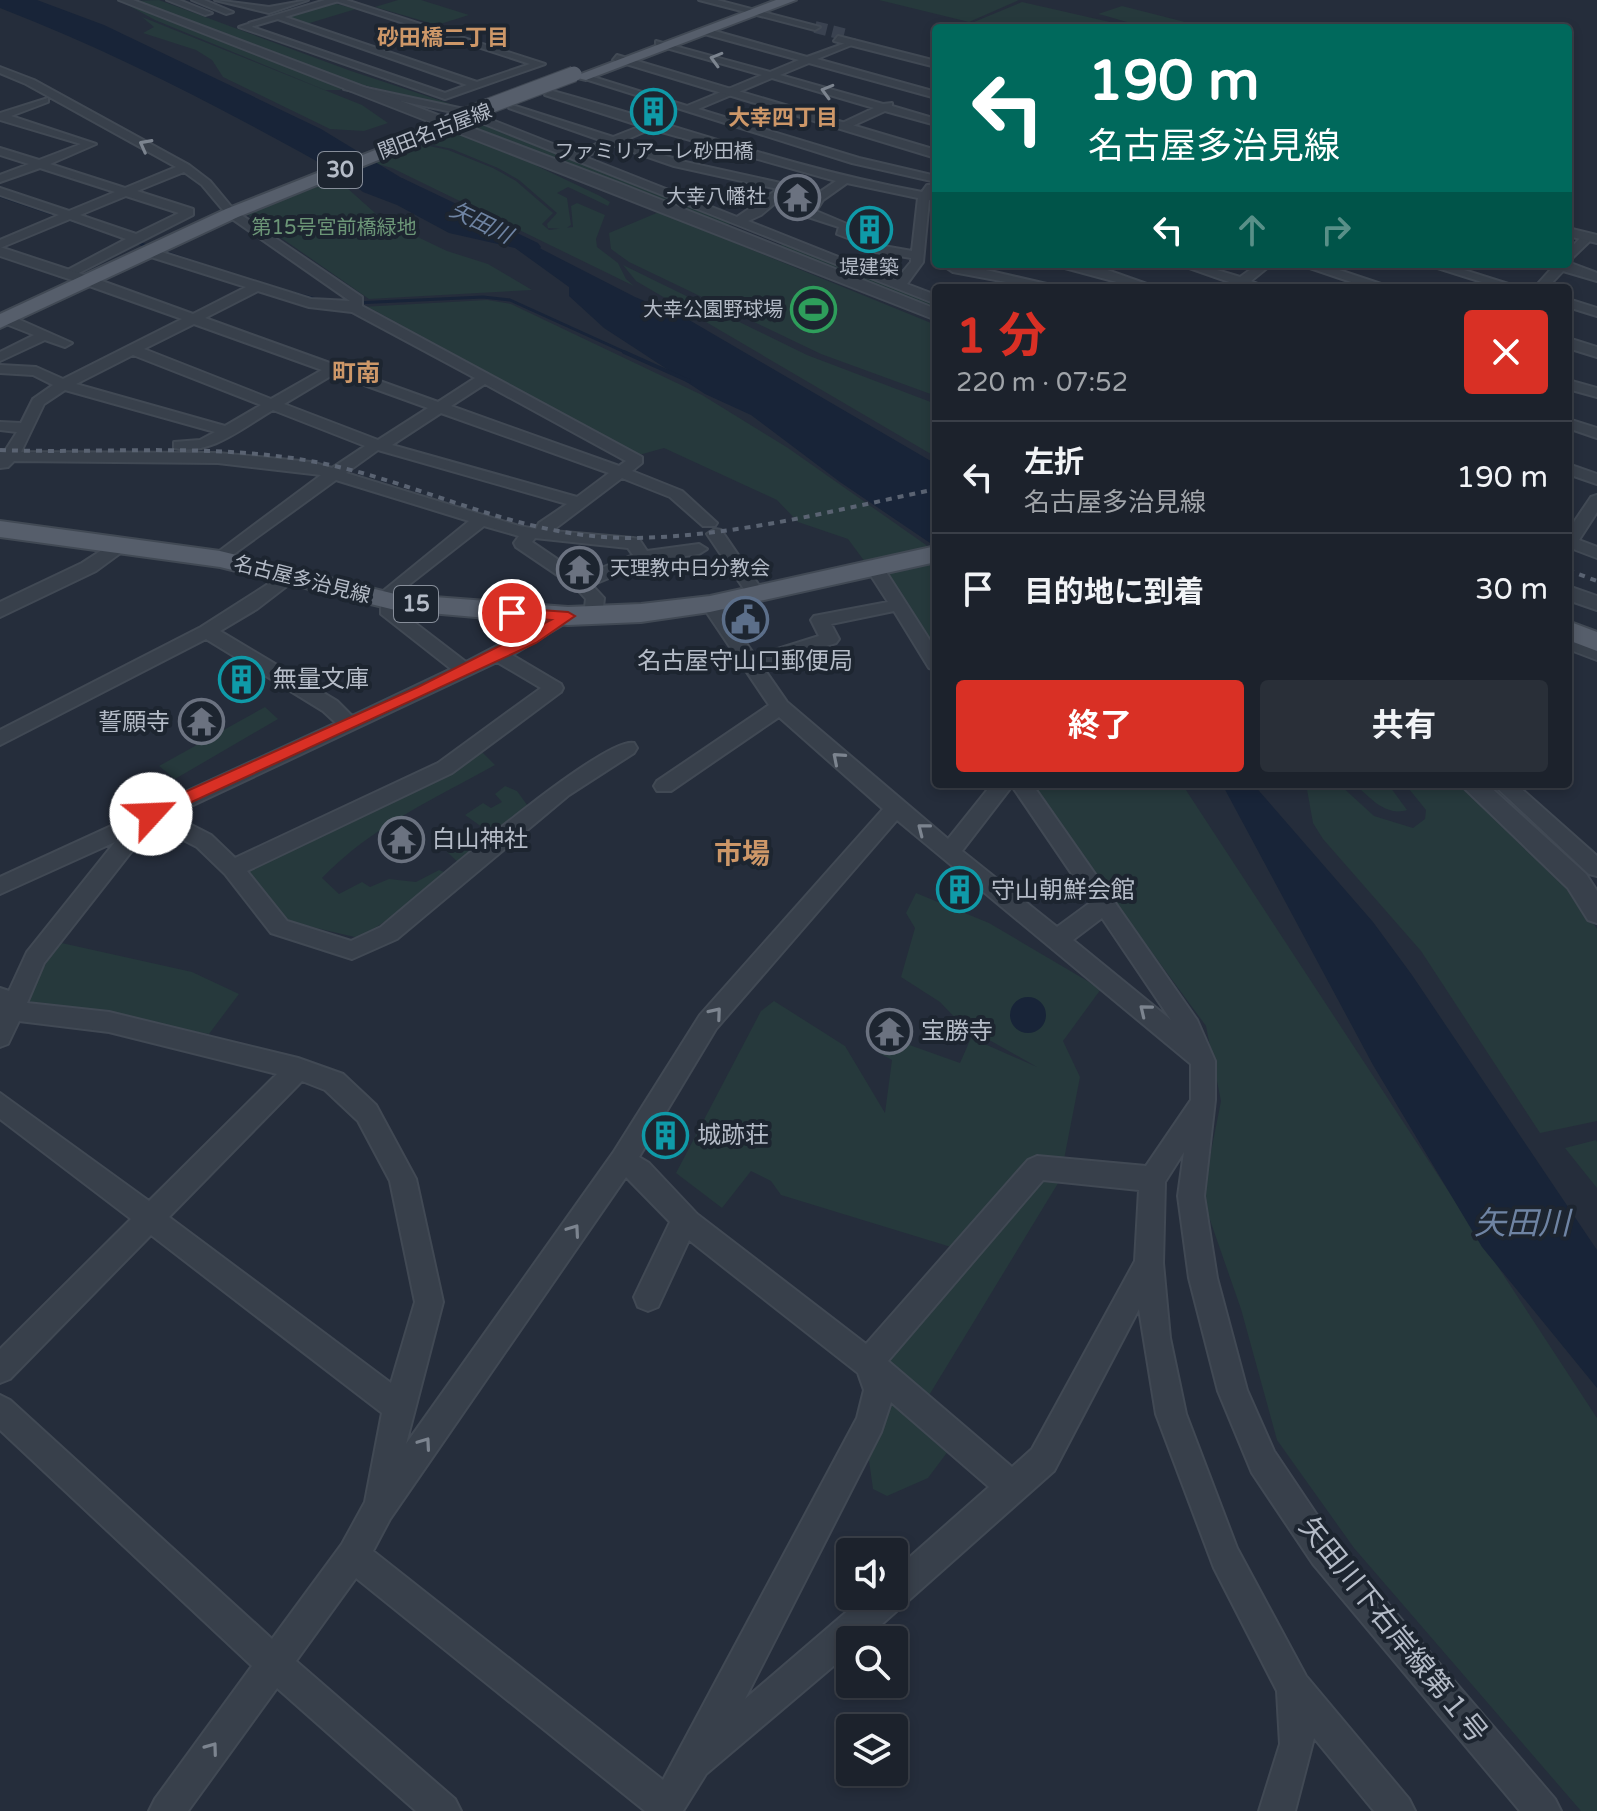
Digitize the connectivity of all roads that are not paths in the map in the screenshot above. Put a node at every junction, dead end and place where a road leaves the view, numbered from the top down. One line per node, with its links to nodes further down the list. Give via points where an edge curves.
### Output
1 (124, 0): 27 (street)
2 (171, 0): 12 (street, via 226,20)
3 (196, 0): 12 (street)
4 (219, 0): 11 (street)
5 (304, 0): 11 (street)
6 (337, 0): 11 (street); 26 (street, via 540,64)
7 (704, 0): 10 (street)
8 (777, 0): 10 (main road, 関田名古屋線 / 30)
9 (789, 0): 10 (main road, 関田名古屋線 / 30)
10 (748, 12): 14 (street); 15 (main road, 関田名古屋線 / 30); 17 (main road, 関田名古屋線 / 30)
11 (272, 13): 12 (street); 13 (street); 26 (street)
12 (240, 16)
13 (254, 23): 26 (street, via 244,27 441,95)
14 (811, 28)
15 (704, 31): 17 (main road, 関田名古屋線 / 30); 20 (street)
16 (846, 39): 18 (street); 20 (street); 21 (street)
17 (663, 44): 19 (main road, 関田名古屋線 / 30); 23 (street, one-way to 17)
18 (932, 57)
19 (624, 60): 24 (main road, 関田名古屋線 / 30); 29 (street)
20 (808, 60): 23 (street); 28 (street)
21 (932, 63)
22 (0, 70): 48 (street, one-way to 22)
23 (772, 75): 29 (street); 34 (street, one-way to 23)
24 (581, 76): 30 (street); 35 (street); 39 (main road, 関田名古屋線 / 30, bridge)
25 (932, 84): 28 (street)
26 (479, 86)
27 (348, 87): 37 (street); 39 (street)
28 (919, 90): 31 (street); 34 (street)
29 (730, 92): 35 (street); 41 (street)
30 (549, 93): 33 (street); 40 (street)
31 (932, 94)
32 (44, 100): 36 (street)
33 (513, 106): 37 (street); 42 (street)
34 (883, 107): 38 (street); 41 (street)
35 (689, 109): 40 (street); 46 (street)
36 (0, 117): 47 (street, via 95,142)
37 (479, 119): 45 (street)
38 (932, 121)
39 (448, 124): 59 (main road, 関田名古屋線 / 30); 95 (street)
40 (651, 125): 42 (street); 49 (street)
41 (844, 126): 44 (street, via 886,144)
42 (613, 141): 45 (street); 50 (street)
43 (0, 151): 47 (street)
44 (932, 153)
45 (578, 156): 50 (street)
46 (864, 158): 52 (street); 53 (street)
47 (40, 164): 51 (street); 56 (street)
48 (185, 167): 56 (street); 59 (street, via 206,183)
49 (811, 172): 52 (street); 54 (street)
50 (662, 174): 54 (street); 62 (street)
51 (0, 179)
52 (840, 179): 57 (street); 69 (street, via 809,213 845,225 841,231 874,248)
53 (932, 180)
54 (784, 187): 62 (street)
55 (0, 191): 61 (street)
56 (126, 191): 61 (street); 67 (street, via 189,212)
57 (930, 198): 60 (street)
58 (0, 199): 61 (street)
59 (229, 214): 67 (main road, 関田名古屋線 / 30); 92 (street)
60 (930, 214): 69 (street)
61 (64, 217): 66 (street); 67 (street)
62 (740, 220): 89 (street)
63 (1572, 225): 65 (street)
64 (1572, 233): 65 (street)
65 (1594, 236): 71 (street)
66 (0, 244)
67 (146, 247): 81 (main road, 関田名古屋線 / 30); 90 (street); 92 (street)
68 (0, 251): 81 (street)
69 (918, 253): 70 (street); 89 (street)
70 (932, 253)
71 (1572, 253)
72 (953, 268): 82 (street)
73 (1194, 268): 84 (street)
74 (1261, 268): 85 (street)
75 (1318, 268): 86 (street)
76 (1445, 268): 87 (street)
77 (1556, 268): 88 (street)
78 (1572, 268): 80 (street)
79 (1086, 270): 83 (street)
80 (1597, 277)
81 (79, 279): 96 (main road, 関田名古屋線 / 30); 97 (street)
82 (1037, 284)
83 (1137, 284)
84 (1235, 284)
85 (1239, 284)
86 (1372, 284)
87 (1501, 284)
88 (1543, 284)
89 (899, 285): 91 (street)
90 (256, 287): 92 (street, via 317,305); 97 (street)
91 (932, 300)
92 (354, 302): 106 (street)
93 (1572, 304): 94 (street)
94 (1597, 312)
95 (932, 313)
96 (2, 319): 98 (street)
97 (193, 319): 101 (street); 105 (street)
98 (45, 335): 99 (street); 103 (street)
99 (65, 343)
100 (1572, 344): 102 (street)
101 (133, 350): 107 (street); 110 (street)
102 (1597, 352)
103 (0, 357)
104 (0, 369): 107 (street, via 36,371)
105 (333, 369): 110 (street); 111 (street)
106 (486, 377): 111 (street); 119 (street, via 637,460)
107 (63, 385): 114 (street); 117 (street, via 38,402)
108 (1572, 385): 109 (street)
109 (1597, 393)
110 (273, 404): 114 (street); 116 (street)
111 (439, 407): 116 (street); 119 (street)
112 (1572, 424): 115 (street)
113 (0, 426): 117 (street)
114 (228, 431): 117 (street, via 203,445)
115 (1597, 433)
116 (378, 445): 120 (street); 123 (street)
117 (11, 450): 120 (street, via 251,460)
118 (1572, 470): 121 (street)
119 (620, 472): 123 (street); 138 (street, via 676,494 712,528)
120 (336, 473): 124 (street); 134 (street)
121 (1597, 479)
122 (1597, 500): 127 (street)
123 (580, 503): 126 (street)
124 (480, 521): 126 (street); 142 (street)
125 (0, 529): 129 (main road, 名古屋多治見線 / 15)
126 (536, 535): 133 (street, via 633,543); 137 (street, via 522,543)
127 (1572, 538)
128 (1572, 543): 131 (street)
129 (119, 545): 134 (main road, 名古屋多治見線 / 15); 144 (street, via 89,567)
130 (699, 549): 133 (street)
131 (1597, 553)
132 (932, 555): 135 (main road, 名古屋多治見線 / 15)
133 (643, 557): 137 (street)
134 (220, 559): 136 (main road, 名古屋多治見線 / 15)
135 (880, 567): 138 (main road, 名古屋多治見線 / 15); 143 (street)
136 (290, 575): 142 (main road, 名古屋多治見線 / 15); 149 (street)
137 (581, 583): 145 (street, via 595,598)
138 (756, 594): 140 (main road, 名古屋多治見線 / 15)
139 (1572, 594): 141 (street)
140 (710, 604): 145 (main road, 名古屋多治見線 / 15); 155 (street)
141 (1597, 604)
142 (385, 605): 145 (main road, 名古屋多治見線 / 15); 156 (street)
143 (899, 605): 154 (street); 155 (street, via 820,620 830,639)
144 (0, 610)
145 (580, 616): 152 (street)
146 (1572, 626): 148 (main road)
147 (1572, 627): 150 (main road)
148 (1597, 630)
149 (207, 631): 158 (street, via 330,706); 159 (street)
150 (1597, 640)
151 (1572, 644): 153 (street)
152 (496, 654): 156 (street); 169 (street, via 554,688 445,768)
153 (1597, 654)
154 (932, 658)
155 (749, 664): 157 (street)
156 (464, 670): 158 (street)
157 (780, 707): 161 (street); 166 (street, one-way to 157)
158 (348, 723): 167 (street)
159 (0, 738)
160 (627, 748): 169 (street, via 562,790 389,933 352,950 279,927)
161 (664, 786)
162 (1000, 788): 168 (street)
163 (1024, 788): 173 (street, 矢田川下右岸線第１号)
164 (1477, 788): 170 (street)
165 (1507, 788): 170 (street)
166 (896, 808): 168 (street, one-way to 166); 182 (street, one-way to 166, via 708,1022)
167 (149, 815): 169 (street, via 204,841); 171 (street); 176 (street)
168 (951, 850): 175 (street)
169 (233, 868)
170 (1587, 874): 172 (street); 174 (street)
171 (0, 886)
172 (1597, 898)
173 (1104, 904): 175 (street); 178 (street, 矢田川下右岸線第１号, via 1189,1027)
174 (1597, 913)
175 (1058, 939): 178 (street, one-way to 175)
176 (5, 1003): 177 (street); 179 (street, via 24,1013 109,1022)
177 (0, 1037)
178 (1203, 1061): 180 (street, 矢田川下右岸線第１号)
179 (298, 1069): 184 (street); 190 (street, via 334,1082 367,1113 403,1179 429,1302)
180 (1203, 1100): 183 (street); 205 (street, 矢田川下右岸線第１号, via 1191,1196 1203,1278 1233,1391 1263,1462 1324,1553)
181 (0, 1104): 184 (street)
182 (622, 1161): 185 (street, via 640,1171); 193 (street, one-way to 182)
183 (1152, 1179): 186 (street); 188 (street, via 1037,1168)
184 (152, 1220): 189 (street); 190 (street)
185 (685, 1220): 187 (street); 188 (street)
186 (1149, 1263): 192 (street, via 1043,1460); 198 (street, via 1171,1414 1225,1557)
187 (648, 1297)
188 (868, 1363): 192 (street); 199 (street, via 879,1390 871,1422)
189 (0, 1369)
190 (398, 1407): 193 (street)
191 (0, 1410): 197 (street)
192 (1013, 1488): 195 (street)
193 (379, 1508): 194 (street)
194 (353, 1555): 197 (street); 200 (street)
195 (908, 1580)
196 (874, 1610): 199 (street)
197 (273, 1663): 201 (street, one-way to 197); 202 (street)
198 (1294, 1688): 203 (street, via 1297,1744); 204 (street)
199 (691, 1768): 200 (street)
200 (664, 1808)
201 (167, 1811)
202 (443, 1811)
203 (1277, 1811)
204 (1397, 1811)
205 (1543, 1811)

